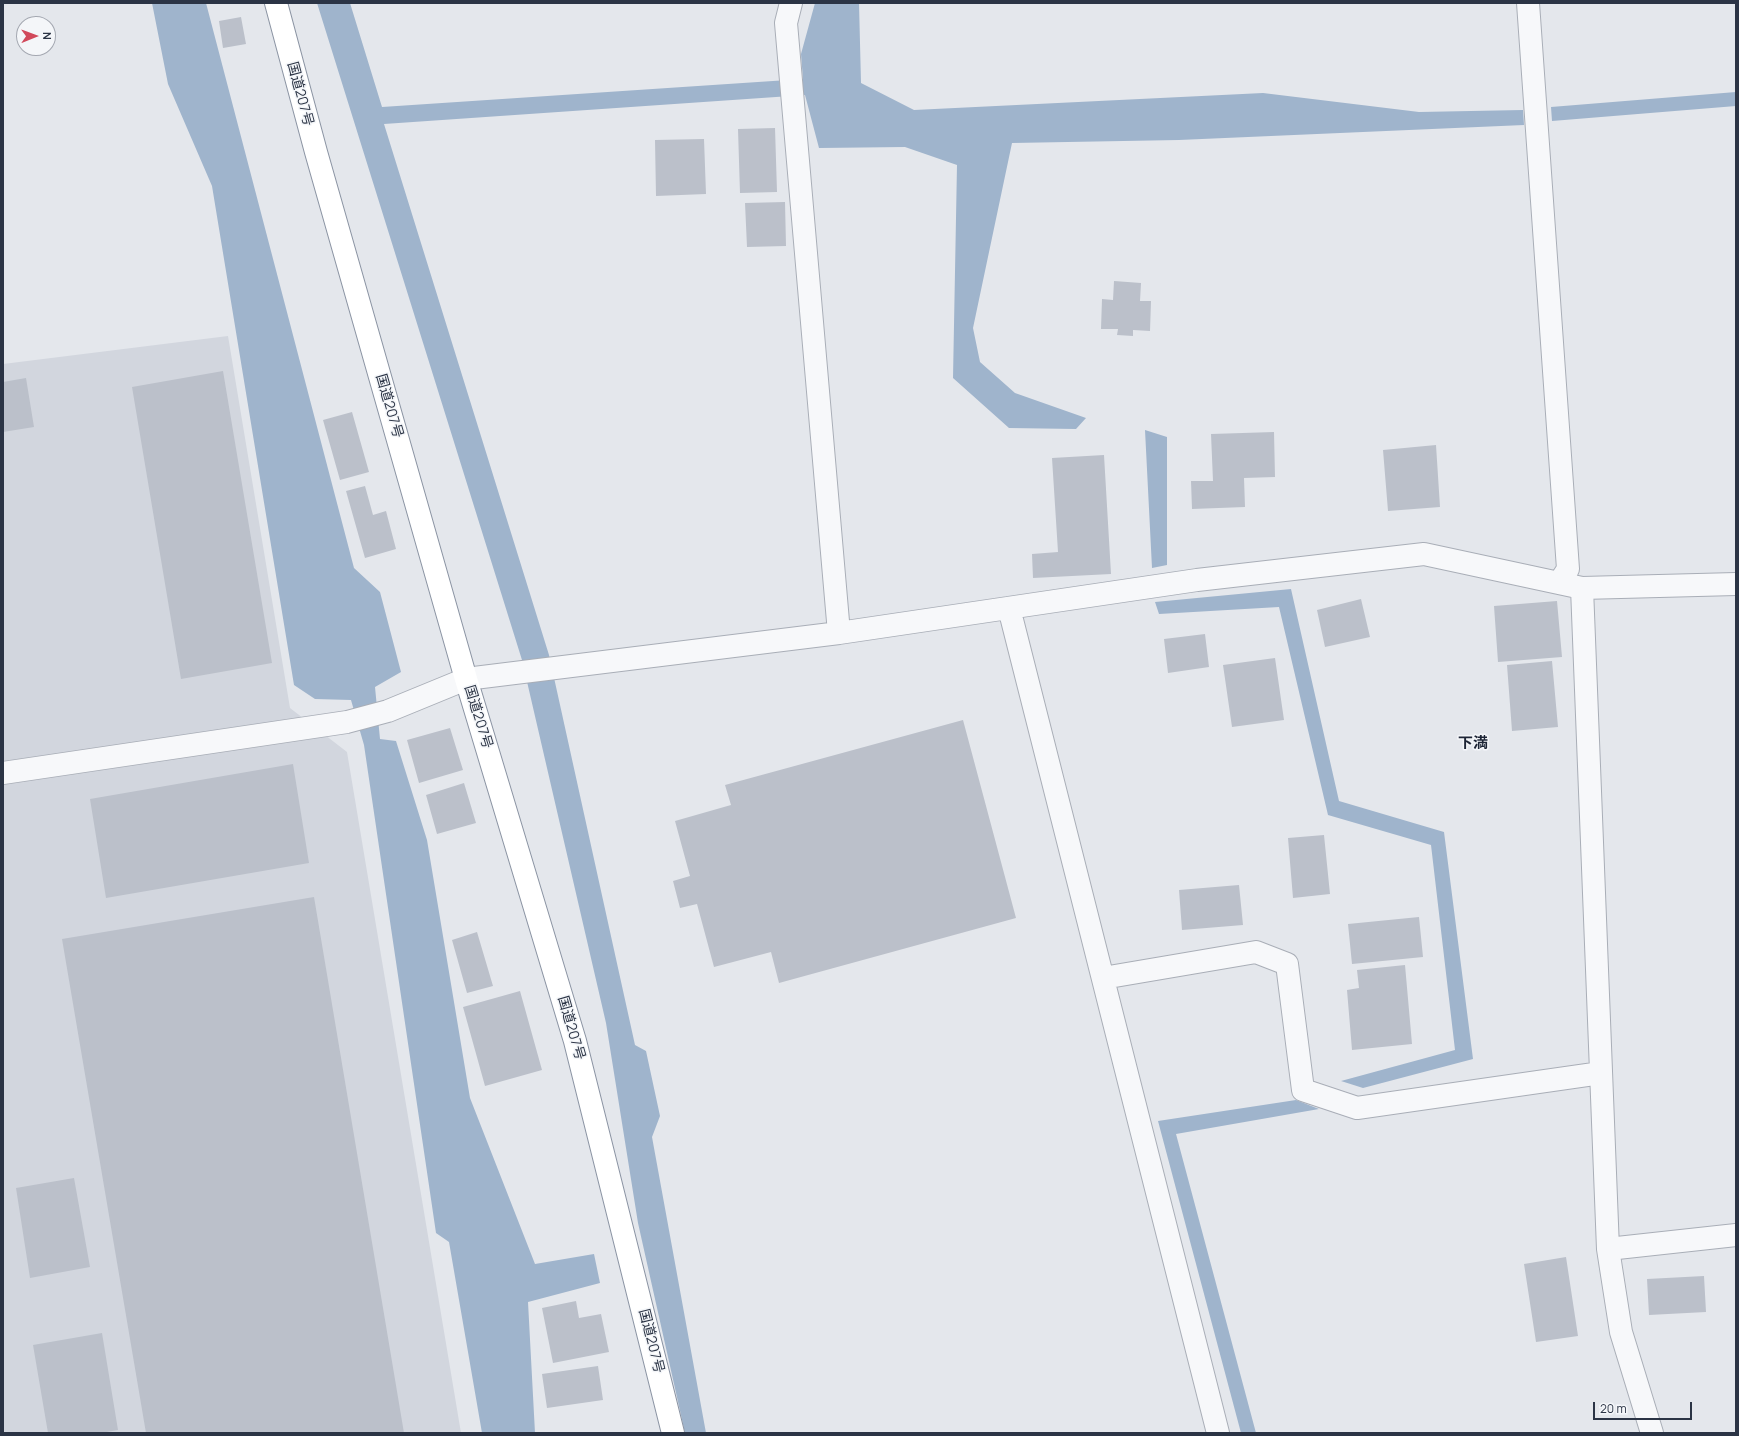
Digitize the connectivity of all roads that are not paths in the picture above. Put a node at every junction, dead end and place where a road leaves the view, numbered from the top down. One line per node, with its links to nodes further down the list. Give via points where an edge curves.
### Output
1 (276, 3): 9 (highway, 国道207号)
2 (791, 3): 8 (street, via 786,23 792,104)
3 (1528, 3): 4 (street, via 1568,569)
4 (1559, 583): 6 (street); 7 (street, via 1424,554 1197,580)
5 (1736, 584): 6 (street)
6 (1582, 588): 12 (street)
7 (1009, 608): 8 (street); 11 (street)
8 (839, 633): 9 (street)
9 (466, 679): 10 (street, via 388,711 347,722); 15 (highway, 国道207号, via 575,1041)
10 (3, 773)
11 (1102, 978): 12 (street, via 1256,952 1287,964 1303,1090 1358,1108); 16 (street)
12 (1601, 1073): 14 (street)
13 (1736, 1235): 14 (street)
14 (1608, 1249): 17 (street, via 1621,1332)
15 (673, 1433)
16 (1218, 1433)
17 (1652, 1433)

